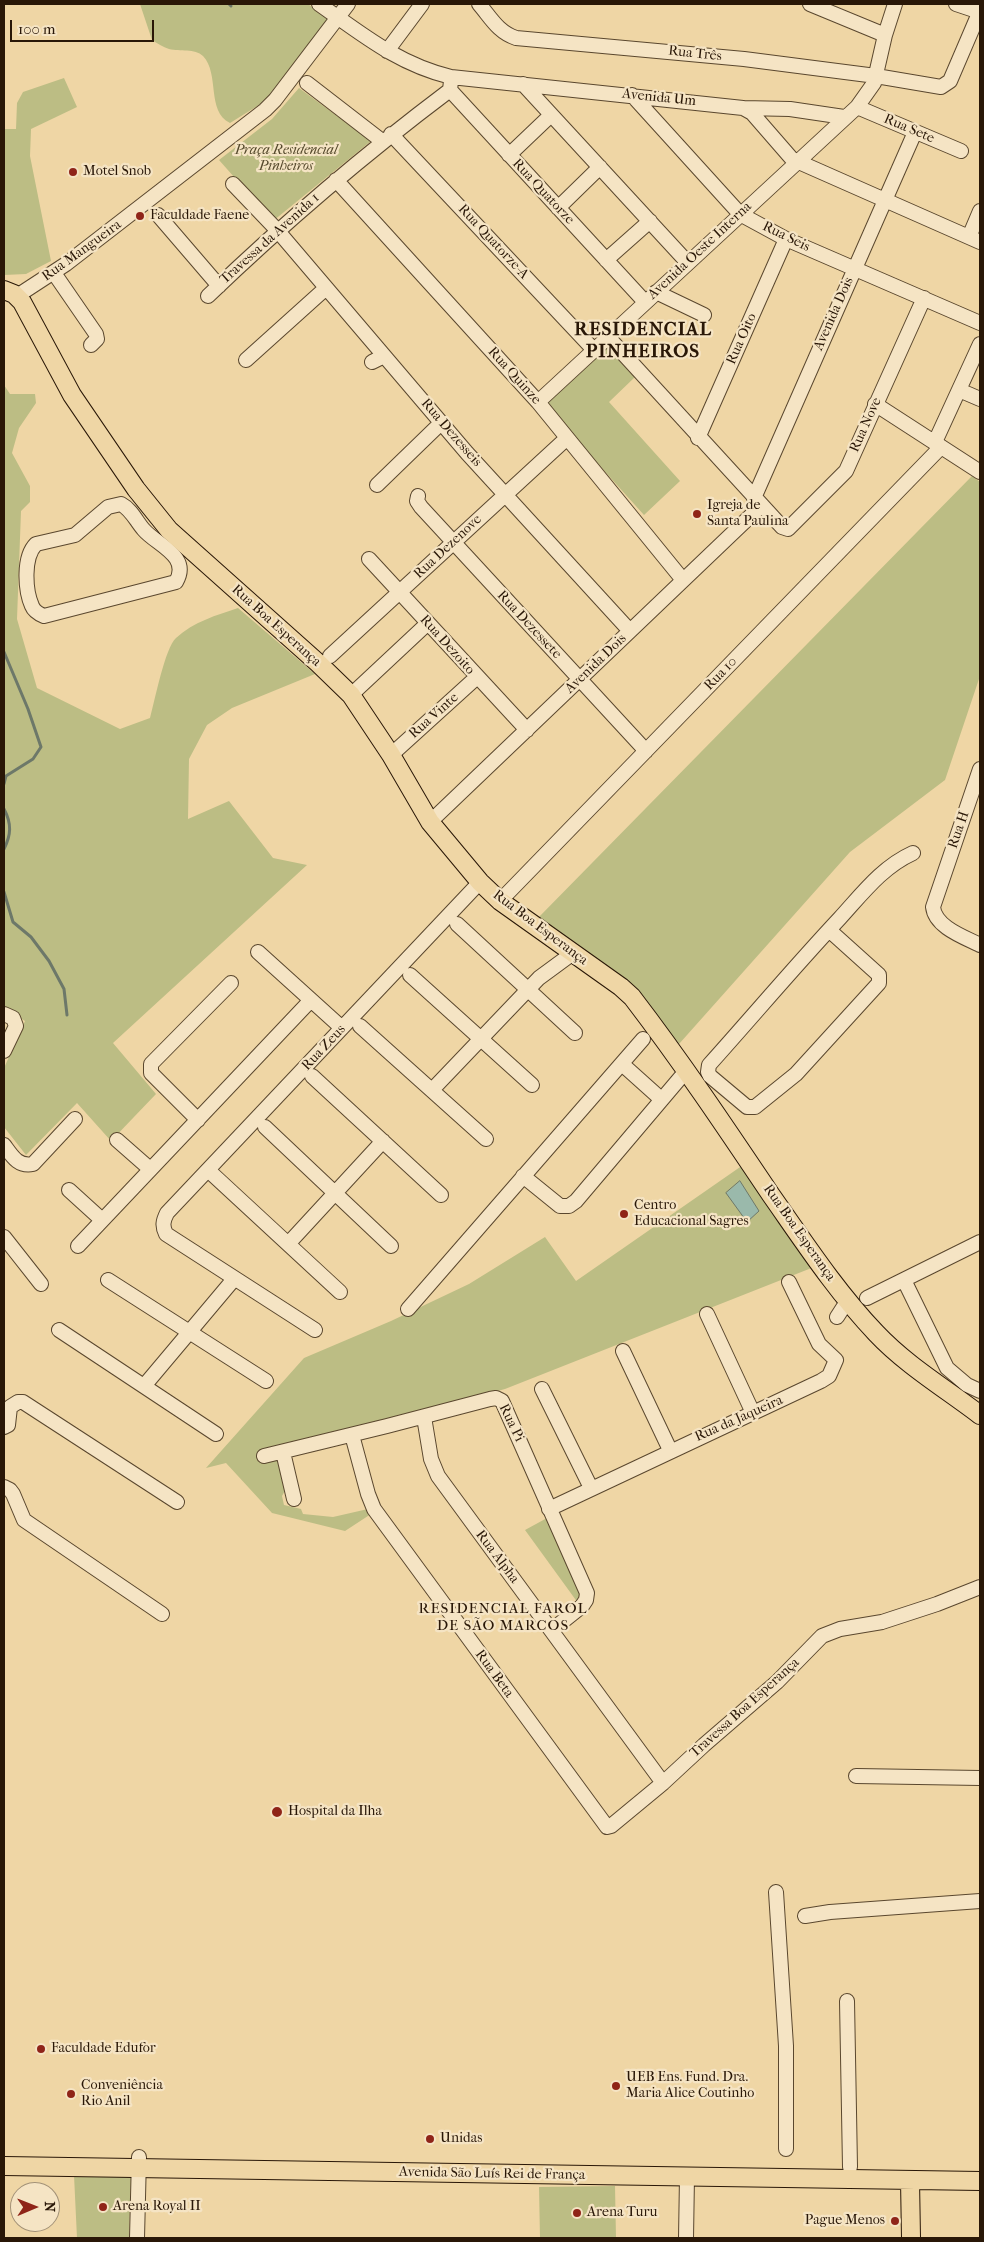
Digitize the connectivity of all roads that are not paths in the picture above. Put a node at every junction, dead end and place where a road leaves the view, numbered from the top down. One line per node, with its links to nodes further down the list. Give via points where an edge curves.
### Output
1 (319, 4): 10 (street, Avenida Um)
2 (348, 4): 10 (street, Rua Mangueira)
3 (422, 4): 12 (street)
4 (482, 4): 13 (street, Rua Três, via 497,27 516,38 734,58)
5 (810, 4): 8 (street)
6 (895, 4): 11 (street, Avenida Oeste Interna)
7 (956, 4): 9 (street)
8 (831, 8): 11 (street)
9 (980, 12): 13 (street, Rua Três, via 950,82 944,86)
10 (338, 17): 12 (street, Avenida Um); 42 (street, Rua Mangueira, via 265,110)
11 (885, 36): 13 (street, Avenida Oeste Interna)
12 (387, 52): 15 (street, Avenida Um)
13 (876, 76): 18 (street, Avenida Oeste Interna, via 871,90)
14 (307, 83): 23 (street)
15 (451, 84): 16 (street, Avenida Um); 23 (street, Travessa da Avenida 1); 25 (street, Rua Quatorze)
16 (522, 84): 17 (street, Avenida Um); 20 (street)
17 (632, 95): 19 (street, Avenida Um); 33 (street, Rua Seis)
18 (857, 107): 21 (street, Avenida Oeste Interna); 22 (street, Rua Sete)
19 (743, 108): 21 (street, via 790,109); 26 (street, via 752,113)
20 (551, 115): 25 (street); 27 (street)
21 (844, 117): 26 (street, Avenida Oeste Interna)
22 (915, 132): 24 (street, Rua Sete); 30 (street, Avenida Dois)
23 (387, 138): 28 (street, Travessa da Avenida 1); 55 (street, Rua Quatorze-A)
24 (961, 151)
25 (509, 155): 31 (street, Rua Quatorze)
26 (797, 162): 30 (street); 33 (street, Avenida Oeste Interna)
27 (600, 167): 31 (street); 35 (street)
28 (336, 180): 36 (street, Travessa da Avenida 1); 59 (street, Rua Quinze)
29 (233, 184): 36 (street, Rua Dezesseis)
30 (885, 200): 38 (street); 41 (street, Avenida Dois)
31 (558, 208): 39 (street, Rua Quatorze)
32 (980, 211): 38 (street)
33 (740, 214): 37 (street, Rua Seis); 40 (street, Avenida Oeste Interna)
34 (158, 215): 43 (street)
35 (650, 221): 39 (street); 40 (street)
36 (277, 230): 43 (street, Travessa da Avenida 1); 44 (street, Rua Dezesseis)
37 (786, 239): 41 (street, Rua Seis); 63 (street, Rua Oito)
38 (975, 239)
39 (606, 260): 49 (street, Rua Quatorze)
40 (688, 263): 45 (street, Avenida Oeste Interna)
41 (854, 268): 48 (street, Rua Seis); 69 (street, Avenida Dois)
42 (54, 273): 46 (street, Rua Mangueira); 54 (street, via 96,334)
43 (219, 286): 47 (street, Travessa da Avenida 1)
44 (326, 288): 56 (street); 61 (street, Rua Dezesseis, via 378,359 407,392)
45 (656, 292): 49 (street, Avenida Oeste Interna); 50 (street)
46 (10, 293): 80 (main road, Rua Boa Esperança, via 24,306 62,378 164,532)
47 (208, 296)
48 (924, 298): 51 (street, Rua Seis); 60 (street, Rua Nove)
49 (645, 302): 52 (street, Avenida Oeste Interna)
50 (704, 315)
51 (980, 323)
52 (608, 337): 55 (street, Avenida Oeste Interna); 63 (street)
53 (980, 344): 57 (street, Rua 10)
54 (91, 345)
55 (594, 350): 59 (street, Avenida Oeste Interna)
56 (246, 360)
57 (959, 390): 58 (street); 64 (street, Rua 10)
58 (980, 399)
59 (538, 402): 62 (street, Rua Quinze)
60 (875, 404): 64 (street); 69 (street, Rua Nove, via 846,471 791,527 784,529)
61 (441, 422): 66 (street); 67 (street, Rua Dezesseis)
62 (567, 438): 67 (street, Rua Dezenove); 73 (street, Rua Quinze)
63 (698, 438): 69 (street)
64 (938, 444): 65 (street); 82 (street, Rua 10)
65 (977, 465)
66 (377, 485)
67 (505, 494): 70 (street, Rua Dezenove); 76 (street, Rua Dezesseis)
68 (418, 496): 70 (street, Rua Dezessete, via 417,502)
69 (758, 502): 73 (street, Avenida Dois)
70 (453, 543): 74 (street, Rua Dezenove); 79 (street, Rua Dezessete)
71 (36, 544): 71 (street, via 75,535 108,507 120,504 128,508 144,531 174,555 180,576 176,582 44,616 32,607 28,584 29,553)
72 (369, 559): 74 (street, Rua Dezoito)
73 (684, 580): 76 (street, Avenida Dois)
74 (399, 592): 75 (street, Rua Dezoito); 77 (street, Rua Dezenove)
75 (428, 623): 78 (street, Rua Dezoito); 80 (street)
76 (630, 631): 79 (street, Avenida Dois)
77 (330, 656)
78 (477, 677): 81 (street, Rua Dezoito); 83 (street, Rua Vinte)
79 (579, 680): 81 (street, Avenida Dois); 82 (street, Rua Dezessete)
80 (351, 695): 83 (main road, Rua Boa Esperança)
81 (527, 730): 85 (street, Avenida Dois)
82 (646, 751): 88 (street, Rua 10)
83 (391, 755): 85 (main road, Rua Boa Esperança)
84 (980, 773): 91 (street, Rua H, via 933,906 935,917 944,925)
85 (430, 822): 87 (main road, Rua Boa Esperança)
86 (913, 853): 90 (street, via 885,870)
87 (480, 882): 88 (main road, Rua Boa Esperança); 100 (street, Rua Zeus)
88 (500, 901): 92 (main road, Rua Boa Esperança)
89 (457, 924): 96 (street)
90 (829, 930): 108 (street, via 709,1065); 108 (street, Rua Boa Esperança, via 879,975 880,983 796,1074 755,1107 747,1107)
91 (980, 945)
92 (566, 948): 96 (street); 106 (main road, Rua Boa Esperança, via 632,997)
93 (258, 952): 97 (street)
94 (410, 975): 102 (street)
95 (231, 983): 113 (street, via 151,1064 151,1073)
96 (529, 989): 101 (street); 102 (street)
97 (311, 1000): 100 (street); 113 (street)
98 (4, 1014): 104 (street, via 13,1018 16,1026)
99 (360, 1026): 110 (street)
100 (342, 1028): 120 (street, Rua Zeus)
101 (576, 1033)
102 (481, 1039): 109 (street); 110 (street)
103 (644, 1039): 105 (street)
104 (4, 1051)
105 (622, 1064): 111 (street); 121 (street)
106 (686, 1071): 108 (main road, Rua Boa Esperança); 111 (street)
107 (312, 1076): 117 (street)
108 (704, 1081): 138 (main road, Rua Boa Esperança, via 822,1268)
109 (532, 1085)
110 (432, 1090): 115 (street)
111 (661, 1099): 121 (street, via 585,1193 569,1206 560,1206)
112 (75, 1119): 118 (street, via 32,1164 25,1166 20,1163)
113 (198, 1120): 119 (street)
114 (265, 1128): 123 (street)
115 (486, 1139)
116 (117, 1140): 119 (street)
117 (383, 1141): 123 (street); 124 (street)
118 (4, 1145)
119 (150, 1169): 125 (street)
120 (208, 1170): 128 (street); 131 (street, Rua Zeus, via 167,1213 162,1227 166,1234)
121 (524, 1176): 139 (street)
122 (69, 1190): 125 (street)
123 (335, 1193): 128 (street); 130 (street)
124 (441, 1195)
125 (102, 1220): 129 (street)
126 (4, 1237): 135 (street)
127 (980, 1243): 133 (street)
128 (288, 1244): 136 (street)
129 (78, 1246)
130 (391, 1246)
131 (234, 1279): 143 (street); 144 (street)
132 (108, 1280): 144 (street)
133 (904, 1280): 137 (street); 149 (street, via 947,1368 967,1385)
134 (789, 1282): 150 (street, Rua da Jaqueira, via 819,1344 836,1360 829,1376)
135 (40, 1284)
136 (340, 1292)
137 (867, 1298)
138 (848, 1300): 141 (street); 151 (main road, Rua Boa Esperança, via 895,1350)
139 (408, 1309)
140 (707, 1314): 150 (street)
141 (837, 1317)
142 (59, 1330): 147 (street)
143 (315, 1330)
144 (189, 1332): 146 (street); 147 (street)
145 (623, 1351): 156 (street)
146 (266, 1381)
147 (144, 1386): 154 (street)
148 (542, 1389): 160 (street)
149 (980, 1391)
150 (753, 1413): 156 (street, Rua da Jaqueira)
151 (980, 1415)
152 (424, 1417): 155 (street, Rua Pi); 163 (street, Rua Pi, via 499,1398); 166 (street, Rua Alpha, via 431,1458 438,1476)
153 (4, 1428): 162 (street, via 8,1424 10,1407 23,1402)
154 (216, 1434)
155 (352, 1435): 157 (street, Rua Pi); 170 (street, Rua Beta, via 374,1509)
156 (670, 1450): 160 (street, Rua da Jaqueira)
157 (283, 1452): 158 (street, Rua Pi); 161 (street)
158 (264, 1456)
159 (4, 1487): 165 (street, via 13,1494 24,1520)
160 (591, 1488): 163 (street, Rua da Jaqueira)
161 (294, 1500)
162 (177, 1502)
163 (549, 1509): 166 (street, Rua Pi, via 587,1597 582,1606)
164 (980, 1587): 169 (street, Travessa Boa Esperança, via 882,1622 840,1629 822,1636 777,1682)
165 (162, 1614)
166 (552, 1630): 169 (street, Rua Alpha)
167 (856, 1776): 168 (street)
168 (980, 1778)
169 (663, 1783): 170 (street, Travessa Boa Esperança)
170 (608, 1827)
171 (776, 1892): 175 (street, via 786,2046)
172 (980, 1901): 173 (street)
173 (805, 1916)
174 (846, 2001): 179 (street)
175 (786, 2149)
176 (4, 2155): 177 (main road, Avenida São Luís Rei de França)
177 (139, 2162): 178 (main road, Avenida São Luís Rei de França); 179 (main road, Avenida São Luís Rei de França); 181 (main road, Avenida São Luís Rei de França); 184 (street)
178 (4, 2166)
179 (850, 2167): 180 (main road, Avenida São Luís Rei de França)
180 (980, 2169)
181 (687, 2177): 182 (main road, Avenida São Luís Rei de França); 185 (street)
182 (910, 2180): 183 (main road, Avenida São Luís Rei de França); 186 (main road)
183 (980, 2181)
184 (137, 2238)
185 (686, 2238)
186 (911, 2238)

